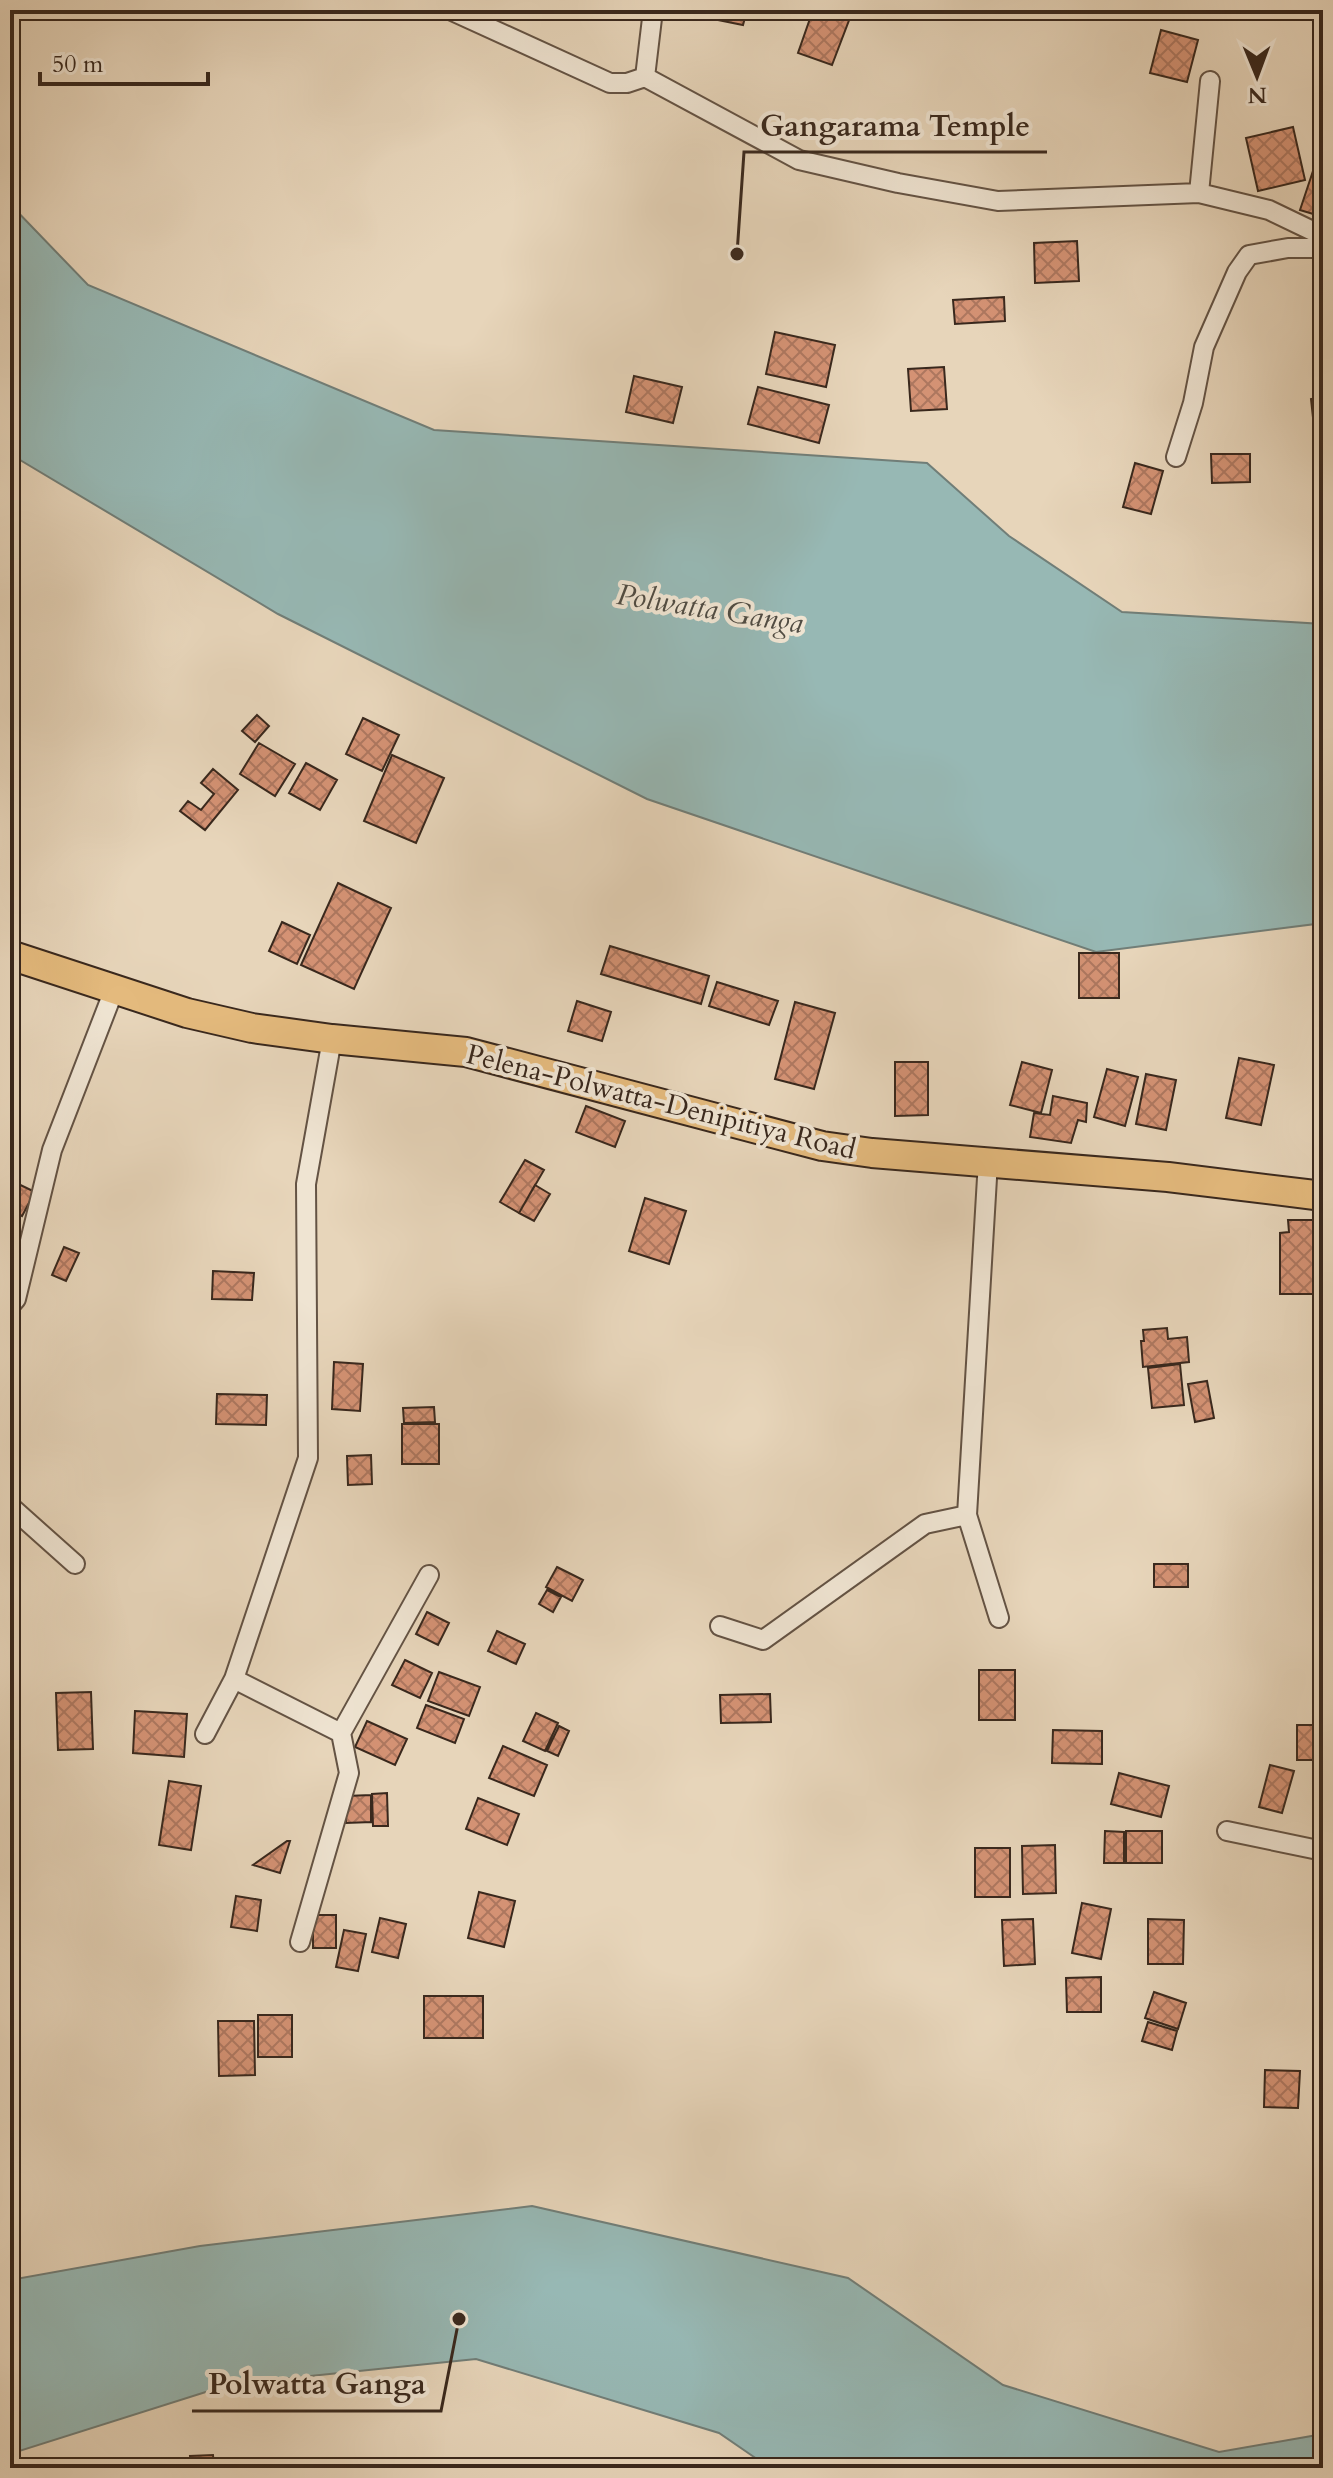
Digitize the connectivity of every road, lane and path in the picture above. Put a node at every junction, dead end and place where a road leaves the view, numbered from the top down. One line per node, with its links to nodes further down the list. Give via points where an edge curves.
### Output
1 (450, 10): 3 (street, via 610,83)
2 (653, 10): 3 (street)
3 (645, 77): 5 (street, via 799,160 898,183 998,201)
4 (1210, 81): 5 (street)
5 (1199, 193): 6 (street, via 1269,210)
6 (1323, 236)
7 (1323, 248): 8 (street, via 1249,255 1237,272 1204,347)
8 (1176, 457)
9 (10, 955): 10 (main road, Pelena-Polwatta-Denipitiya Road)
10 (114, 990): 11 (main road, Pelena-Polwatta-Denipitiya Road, via 252,1028); 14 (street)
11 (332, 1039): 12 (main road, Pelena-Polwatta-Denipitiya Road, via 466,1052 822,1146); 22 (street, via 306,1184 308,1458)
12 (988, 1161): 13 (main road, Pelena-Polwatta-Denipitiya Road); 17 (street)
13 (1323, 1196)
14 (18, 1245): 15 (street, via 16,1299)
15 (10, 1306)
16 (10, 1506): 18 (street)
17 (967, 1515): 20 (street); 21 (street, via 925,1524 763,1640)
18 (75, 1564)
19 (429, 1575): 23 (street)
20 (999, 1618)
21 (720, 1626)
22 (234, 1679): 23 (street); 24 (street)
23 (341, 1733): 27 (street, via 349,1773)
24 (205, 1734)
25 (1227, 1831): 26 (street)
26 (1323, 1851)
27 (300, 1942)

